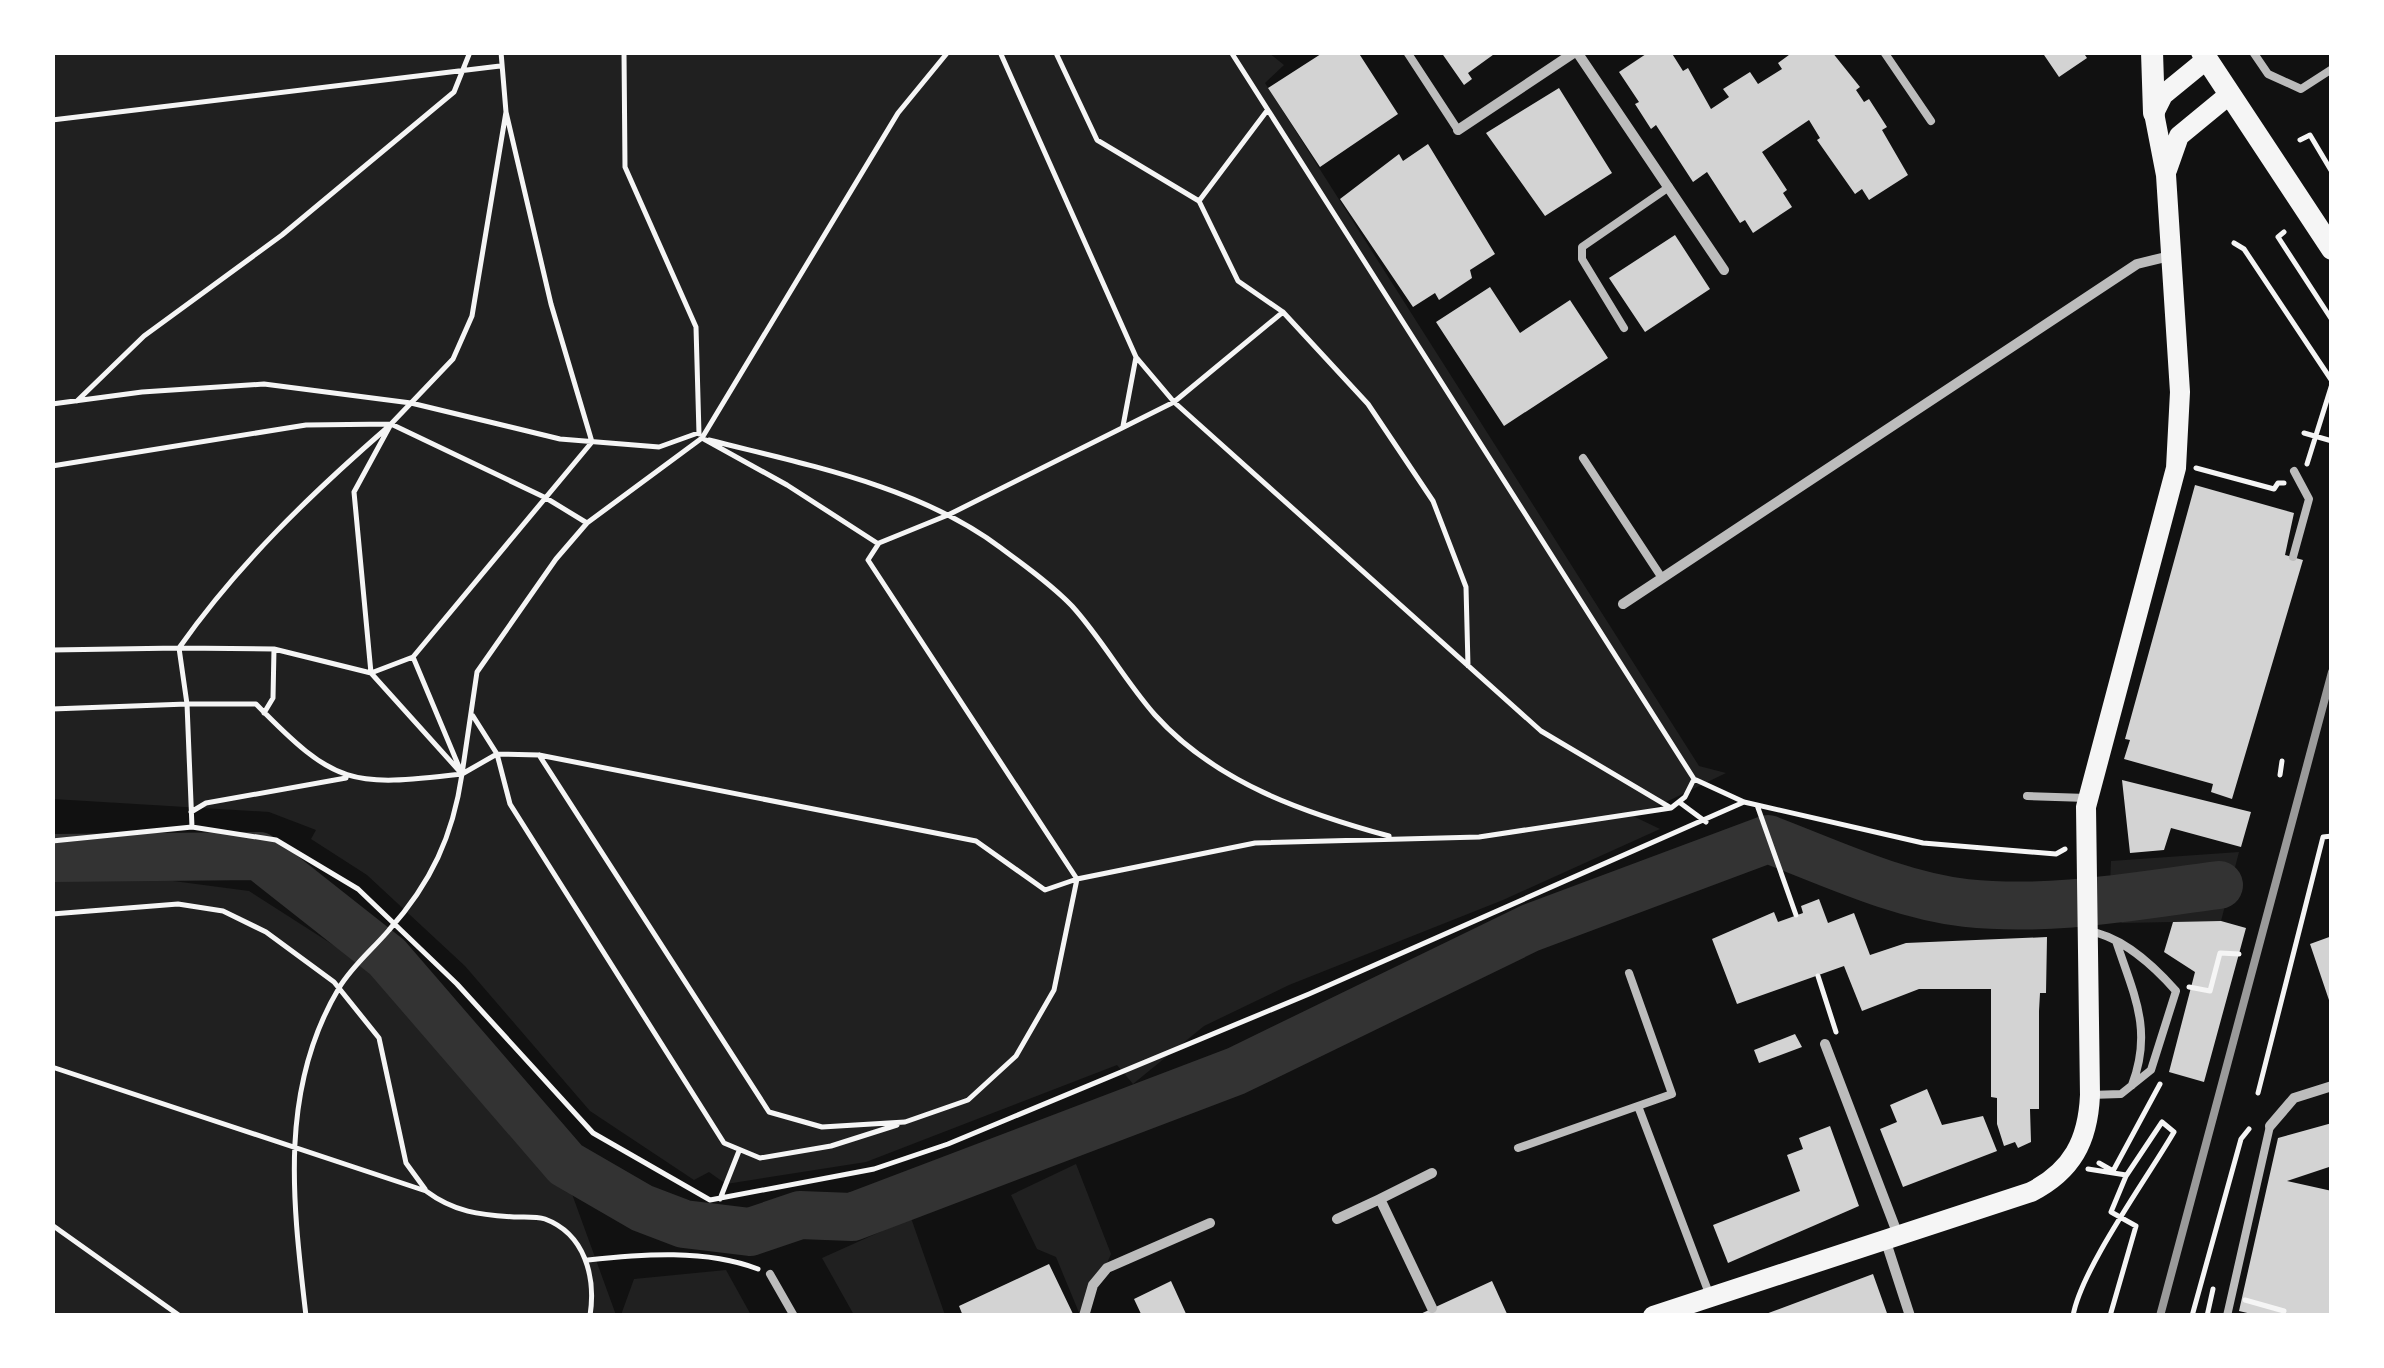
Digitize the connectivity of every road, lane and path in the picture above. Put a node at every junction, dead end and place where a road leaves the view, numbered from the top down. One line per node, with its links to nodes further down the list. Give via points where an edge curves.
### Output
1 (470, 52): 16 (path)
2 (501, 52): 14 (path)
3 (624, 52): 46 (path, via 624,167 696,327)
4 (948, 52): 46 (path, via 898,113)
5 (1000, 52): 37 (path)
6 (1056, 52): 28 (path, via 1097,140)
7 (1231, 52): 18 (path)
8 (1407, 52): 23 (lane)
9 (1576, 52): 23 (street); 27 (street)
10 (1884, 52): 22 (lane)
11 (2152, 52): 20 (main road)
12 (2253, 52): 15 (lane, via 2268,74 2301,89)
13 (2205, 56): 17 (main road); 20 (main road)
14 (500, 66): 16 (path); 19 (path)
15 (2332, 69)
16 (464, 70): 21 (path); 39 (path, via 454,92 282,236 144,336)
17 (2230, 94): 26 (main road, via 2179,136); 31 (main road)
18 (1266, 111): 28 (path); 78 (path)
19 (506, 112): 42 (path, via 472,316 454,359); 49 (path)
20 (2154, 113): 26 (main road)
21 (52, 120)
22 (1931, 120)
23 (1458, 130)
24 (2300, 140): 25 (path, via 2310,135)
25 (2332, 172)
26 (2166, 175): 32 (main road)
27 (1669, 187): 33 (street); 36 (lane, via 1582,247 1582,258)
28 (1199, 201): 34 (path, via 1238,281)
29 (2284, 232): 35 (path, via 2278,238)
30 (2234, 242): 38 (path)
31 (2332, 248)
32 (2171, 256): 60 (street, via 2136,264); 80 (main road, via 2180,392 2176,468)
33 (1724, 270)
34 (1283, 312): 40 (path); 66 (path, via 1368,404 1433,500 1466,587)
35 (2332, 320)
36 (1624, 328)
37 (1136, 357): 40 (path); 44 (path)
38 (2332, 382): 47 (path)
39 (77, 401): 41 (path); 42 (path, via 264,384)
40 (1174, 402): 44 (path); 66 (path)
41 (52, 404)
42 (411, 404): 43 (path); 49 (path)
43 (391, 424): 51 (path, via 306,425); 55 (path); 62 (path, via 219,591); 67 (path, via 354,492)
44 (1123, 426): 56 (path)
45 (2304, 432): 47 (path)
46 (700, 435): 49 (path, via 659,447); 56 (path); 57 (path); 58 (path)
47 (2315, 436): 48 (path); 54 (path)
48 (2332, 441)
49 (592, 442): 55 (path)
50 (1583, 458): 60 (lane)
51 (52, 466)
52 (2194, 467): 54 (path, via 2274,489 2278,482)
53 (2294, 470): 54 (lane)
54 (2300, 480): 59 (lane, via 2309,500)
55 (546, 498): 57 (path); 65 (path)
56 (948, 515): 58 (path); 89 (path, via 999,546 1071,606 1158,718 1205,757 1274,801)
57 (588, 523): 71 (path, via 477,672)
58 (878, 544): 92 (path, via 868,560)
59 (2293, 558)
60 (1662, 578): 61 (street)
61 (1623, 604)
62 (178, 648): 63 (path); 64 (path); 68 (path)
63 (274, 649): 67 (path); 70 (path, via 273,698)
64 (52, 650)
65 (413, 658): 67 (path); 75 (path)
66 (1468, 666): 84 (path, via 1541,731)
67 (371, 673): 75 (path)
68 (187, 704): 69 (path); 70 (path, via 256,704); 85 (path)
69 (52, 709)
70 (264, 713): 77 (path, via 304,752)
71 (472, 713): 72 (path); 75 (path)
72 (498, 754): 73 (path); 75 (path); 115 (path, via 510,804 724,1143)
73 (539, 755): 92 (path, via 976,841 1045,890); 110 (path, via 769,1112 822,1127)
74 (2282, 761): 76 (path)
75 (462, 774): 77 (path, via 390,782); 95 (path, via 449,840)
76 (2280, 776)
77 (346, 778): 85 (path, via 206,803)
78 (1694, 779): 81 (path); 82 (path)
79 (2028, 796): 80 (lane)
80 (2087, 798): 91 (main road)
81 (1679, 802): 84 (path); 86 (path)
82 (1744, 802): 83 (path); 86 (path)
83 (1757, 805): 91 (path, via 1924,843 2056,854); 94 (path)
84 (1670, 808): 89 (path, via 1479,837)
85 (190, 812): 87 (path)
86 (1706, 822): 122 (path, via 948,1144 874,1170)
87 (192, 827): 90 (path); 95 (path, via 276,840 358,889)
88 (2332, 836): 107 (path, via 2323,837)
89 (1396, 838): 92 (path, via 1256,843)
90 (52, 841)
91 (2087, 850): 96 (main road)
92 (1077, 878): 110 (path, via 1054,990 1016,1056 968,1100)
93 (52, 914): 102 (path, via 178,904 223,910 266,932)
94 (1796, 915)
95 (393, 926): 102 (path); 122 (path, via 457,984 593,1133 710,1200)
96 (2088, 926): 97 (lane); 108 (main road)
97 (2116, 941): 105 (lane, via 2144,1026); 105 (lane, via 2176,991 2151,1070)
98 (2239, 954): 101 (path, via 2220,953 2210,991)
99 (1629, 973): 109 (lane, via 1672,1094)
100 (1818, 976): 103 (path, via 1839,1039)
101 (2186, 986)
102 (338, 988): 114 (path, via 305,1062); 121 (path, via 379,1038 406,1163)
103 (1824, 1044): 128 (street)
104 (52, 1067): 114 (path)
105 (2132, 1086): 108 (lane, via 2121,1094)
106 (2332, 1086): 111 (street, via 2294,1098)
107 (2258, 1094)
108 (2090, 1095): 128 (main road, via 2086,1131 2062,1172 2031,1192)
109 (1638, 1106): 113 (lane); 134 (lane)
110 (905, 1122): 115 (path, via 830,1146 760,1158)
111 (2270, 1126): 149 (lane)
112 (2249, 1129): 147 (path)
113 (1518, 1148)
114 (295, 1149): 121 (path); 139 (path, via 291,1188)
115 (739, 1150): 122 (path)
116 (2099, 1162): 117 (path)
117 (2113, 1171): 118 (path); 120 (path)
118 (2094, 1172)
119 (1432, 1173): 123 (street)
120 (2126, 1176): 124 (path, via 2111,1212); 124 (path, via 2162,1122 2170,1126 2174,1132)
121 (426, 1192): 129 (path, via 448,1207 484,1215 543,1218 568,1233)
122 (720, 1199)
123 (1380, 1199): 125 (street); 136 (street)
124 (2123, 1218): 145 (path); 146 (path, via 2136,1226)
125 (1337, 1219)
126 (1210, 1223): 142 (street, via 1107,1268)
127 (52, 1225): 138 (path)
128 (1891, 1236): 134 (main road); 144 (street)
129 (588, 1260): 131 (path, via 662,1255 740,1262); 140 (path)
130 (2218, 1273): 148 (path)
131 (770, 1274): 141 (lane)
132 (2198, 1290): 147 (path)
133 (2210, 1293): 148 (path)
134 (1710, 1296): 143 (main road)
135 (2242, 1300): 137 (path)
136 (1432, 1308)
137 (2284, 1311)
138 (180, 1316)
139 (306, 1316)
140 (590, 1316)
141 (794, 1316)
142 (1084, 1316)
143 (1653, 1316)
144 (1910, 1316)
145 (2073, 1316)
146 (2110, 1316)
147 (2191, 1316)
148 (2205, 1316)
149 (2227, 1316)

